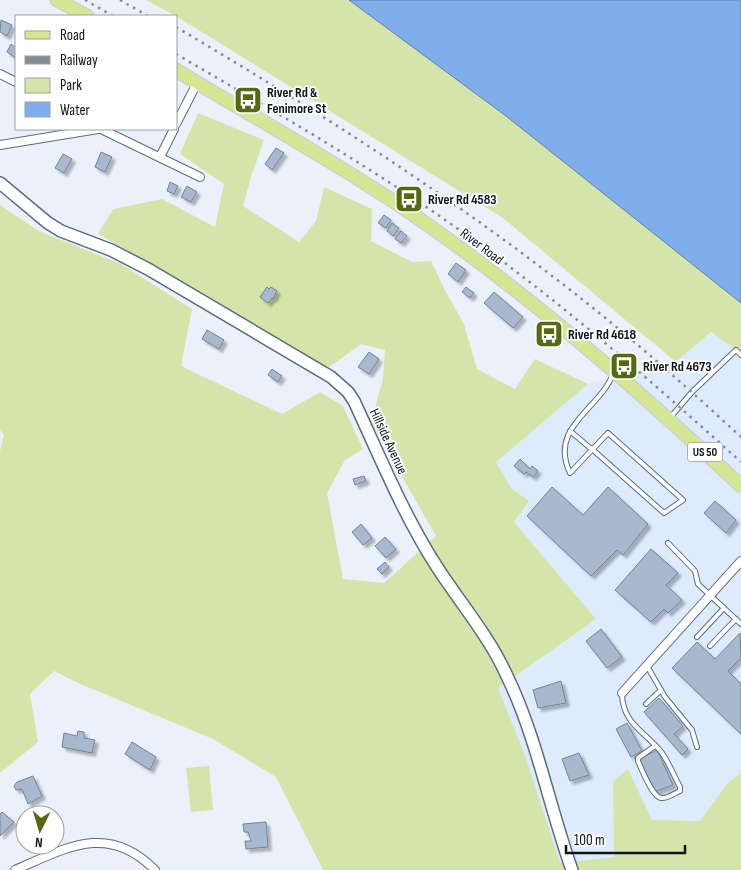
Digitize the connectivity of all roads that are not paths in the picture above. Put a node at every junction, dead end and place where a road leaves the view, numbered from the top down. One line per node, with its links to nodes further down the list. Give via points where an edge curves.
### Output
1 (57, 0): 2 (main road)
2 (84, 15)
3 (178, 71): 6 (main road, River Road / US 50)
4 (0, 74): 5 (street)
5 (15, 82)
6 (197, 83): 7 (street); 16 (main road, River Road / US 50, via 398,205 517,291)
7 (178, 120)
8 (94, 130): 11 (street)
9 (102, 130): 12 (street)
10 (174, 130): 12 (street)
11 (0, 145)
12 (160, 157): 13 (street)
13 (200, 177)
14 (0, 183): 37 (street, Hillside Avenue, via 61,231 111,250 148,269 330,377 348,392 416,530 507,675 530,732)
15 (741, 355): 17 (lane, via 736,350)
16 (614, 371): 17 (main road, River Road / US 50); 18 (lane, via 609,384)
17 (669, 419): 20 (main road, River Road / US 50)
18 (570, 430): 19 (lane); 19 (lane, via 564,456 570,473)
19 (592, 449): 19 (lane, via 664,513 683,500 608,433)
20 (741, 486)
21 (668, 543): 23 (lane, via 695,571 698,584)
22 (741, 561): 23 (street)
23 (711, 595): 24 (lane); 29 (street)
24 (724, 608): 25 (lane); 27 (lane)
25 (736, 619): 26 (lane); 28 (lane)
26 (741, 624)
27 (697, 636)
28 (710, 646)
29 (647, 666): 30 (lane); 31 (street)
30 (661, 690): 32 (lane); 34 (lane, via 692,730)
31 (622, 693): 33 (lane, via 626,714)
32 (646, 704)
33 (655, 746): 33 (lane, via 680,787 680,791 663,798 652,791 638,761)
34 (697, 747)
35 (15, 870): 36 (street, via 68,846 103,842 130,850)
36 (155, 870)
37 (572, 870)

